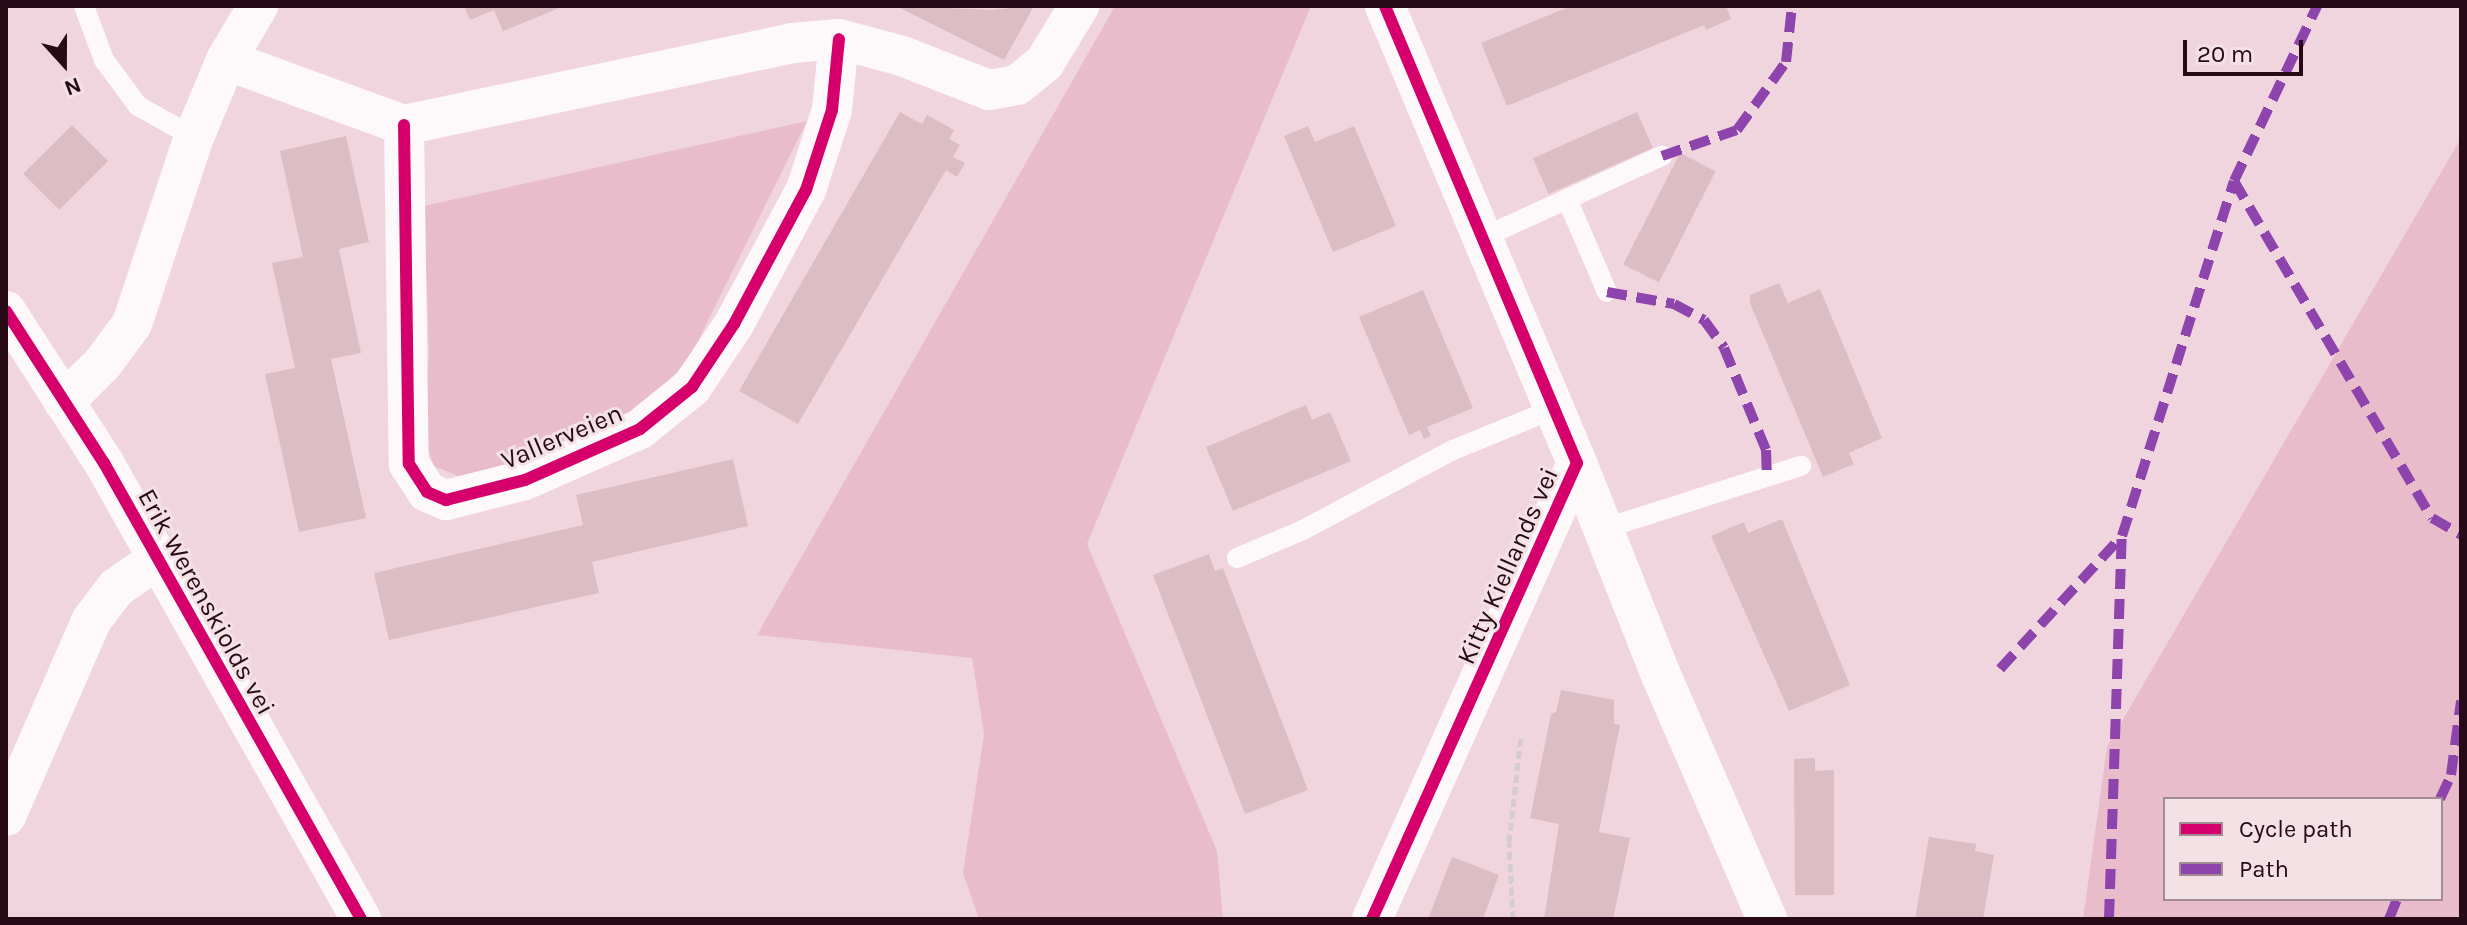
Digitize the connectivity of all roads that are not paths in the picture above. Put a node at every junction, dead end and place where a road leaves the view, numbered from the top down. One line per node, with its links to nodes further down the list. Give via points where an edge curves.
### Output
1 (84, 6): 8 (lane, via 104,60 138,106)
2 (258, 6): 6 (street)
3 (1079, 6): 5 (street, via 1045,62 1017,85 989,90 902,56)
4 (1385, 6): 11 (street, Kitty Kiellands vei)
5 (839, 39): 7 (street, via 792,43); 7 (street, Vallerveien, via 832,110 806,190 692,387 640,429 525,480 446,500 427,492 409,464)
6 (226, 60): 7 (street); 8 (street)
7 (404, 125)
8 (194, 137): 14 (street, via 132,324)
9 (1662, 156): 10 (lane)
10 (1567, 199): 11 (lane); 12 (lane)
11 (1484, 237): 15 (street, Kitty Kiellands vei)
12 (1607, 292)
13 (6, 311): 14 (street, Erik Werenskiolds vei)
14 (64, 402): 20 (street, Erik Werenskiolds vei)
15 (1556, 408): 16 (street, Kitty Kiellands vei); 19 (lane, via 1453,450 1303,530)
16 (1577, 463): 18 (street, Kitty Kiellands vei); 23 (street, Kitty Kiellands vei)
17 (1801, 466): 18 (lane)
18 (1603, 529): 24 (street, Kitty Kiellands vei)
19 (1237, 558)
20 (156, 560): 21 (street, via 116,588 91,621); 22 (street, Erik Werenskiolds vei)
21 (6, 816)
22 (361, 919)
23 (1372, 919)
24 (1767, 919)

